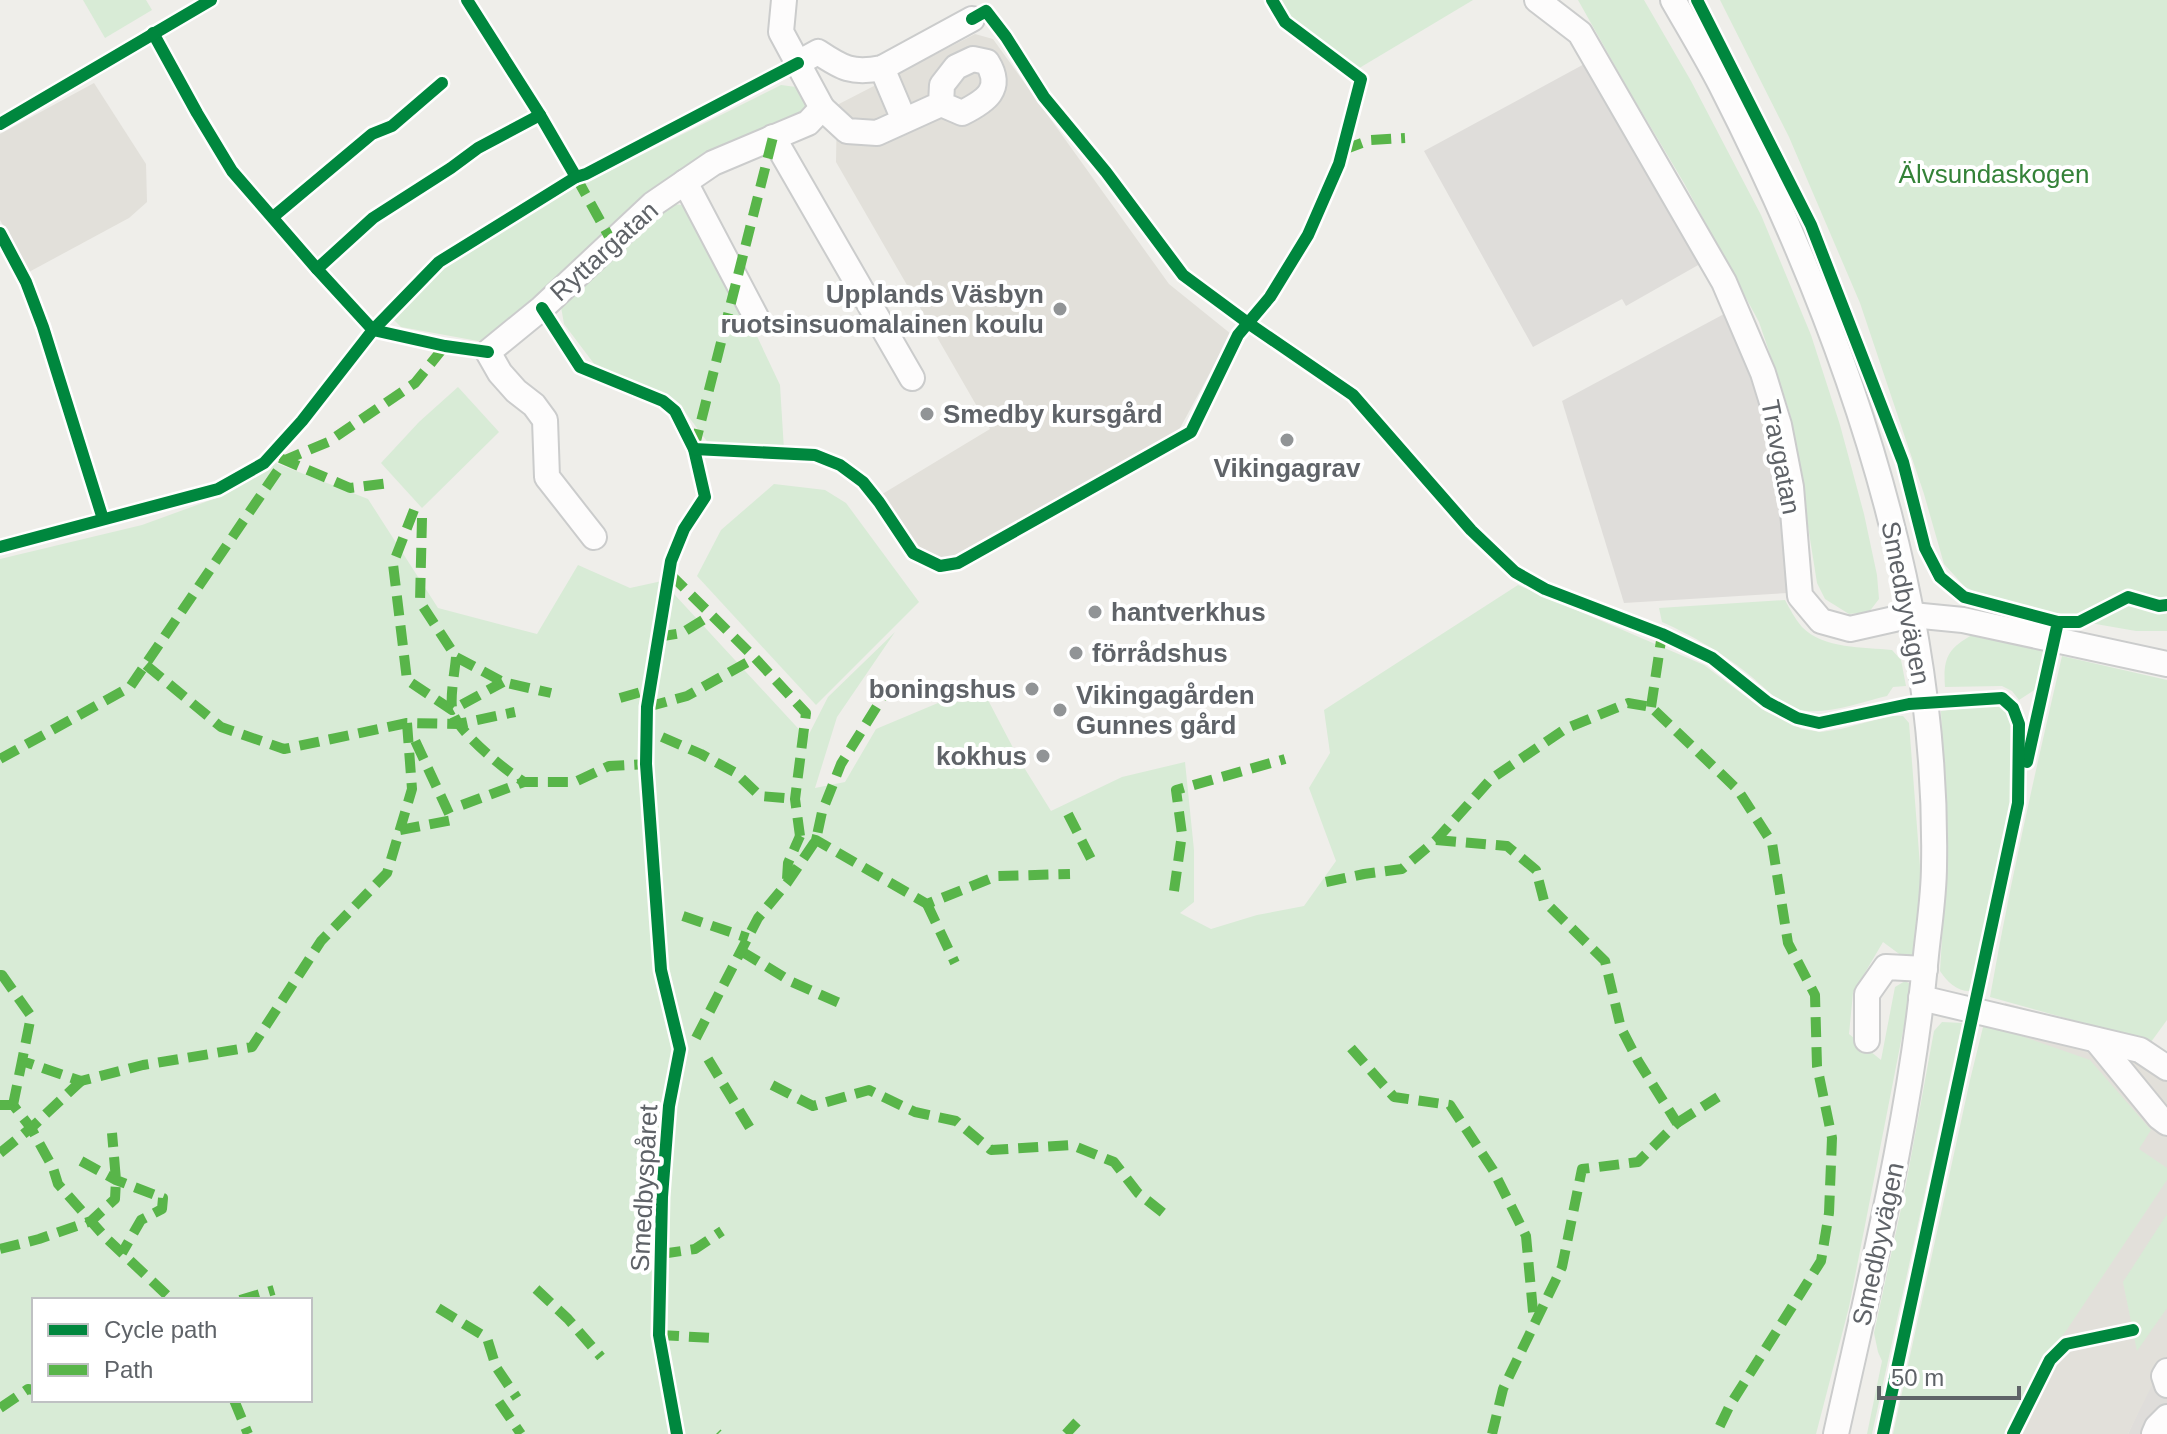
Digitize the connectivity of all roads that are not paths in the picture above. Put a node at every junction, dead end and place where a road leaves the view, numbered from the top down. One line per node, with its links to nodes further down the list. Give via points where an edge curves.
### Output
1 (1537, 0): 15 (street, Travgatan, via 1580,33 1729,295 1779,425 1791,487 1800,596 1821,621 1850,629)
2 (1673, 0): 15 (street, Smedbyvägen, via 1720,83 1804,262 1894,528)
3 (784, 2): 5 (street, via 781,32)
4 (972, 19): 6 (street)
5 (798, 63): 6 (street, via 818,52 842,67); 8 (street)
6 (882, 68): 9 (street)
7 (941, 104): 9 (street)
8 (822, 108): 9 (street, via 847,131 877,133); 10 (street, Ryttargatan, via 808,123)
9 (904, 120)
10 (773, 137): 11 (street, Ryttargatan, via 713,163); 13 (street)
11 (685, 182): 12 (street, Ryttargatan); 14 (street, Ryttargatan, via 653,204 488,352 500,373 545,420 547,477)
12 (756, 317)
13 (912, 378)
14 (594, 537)
15 (1912, 615): 16 (street, Travgatan, via 1963,620); 17 (street, Smedbyvägen, via 1931,754 1934,868)
16 (2167, 664)
17 (1925, 969): 18 (street, Smedbyvägen); 19 (street, via 1886,967 1867,994)
18 (1921, 998): 20 (street); 26 (street, Smedbyvägen, via 1902,1132)
19 (1867, 1040)
20 (2096, 1040): 21 (street, via 2140,1050); 22 (street)
21 (2167, 1068)
22 (2167, 1123)
23 (2167, 1371): 24 (street)
24 (2167, 1385)
25 (2167, 1417): 27 (street)
26 (1836, 1434)
27 (2154, 1434)

